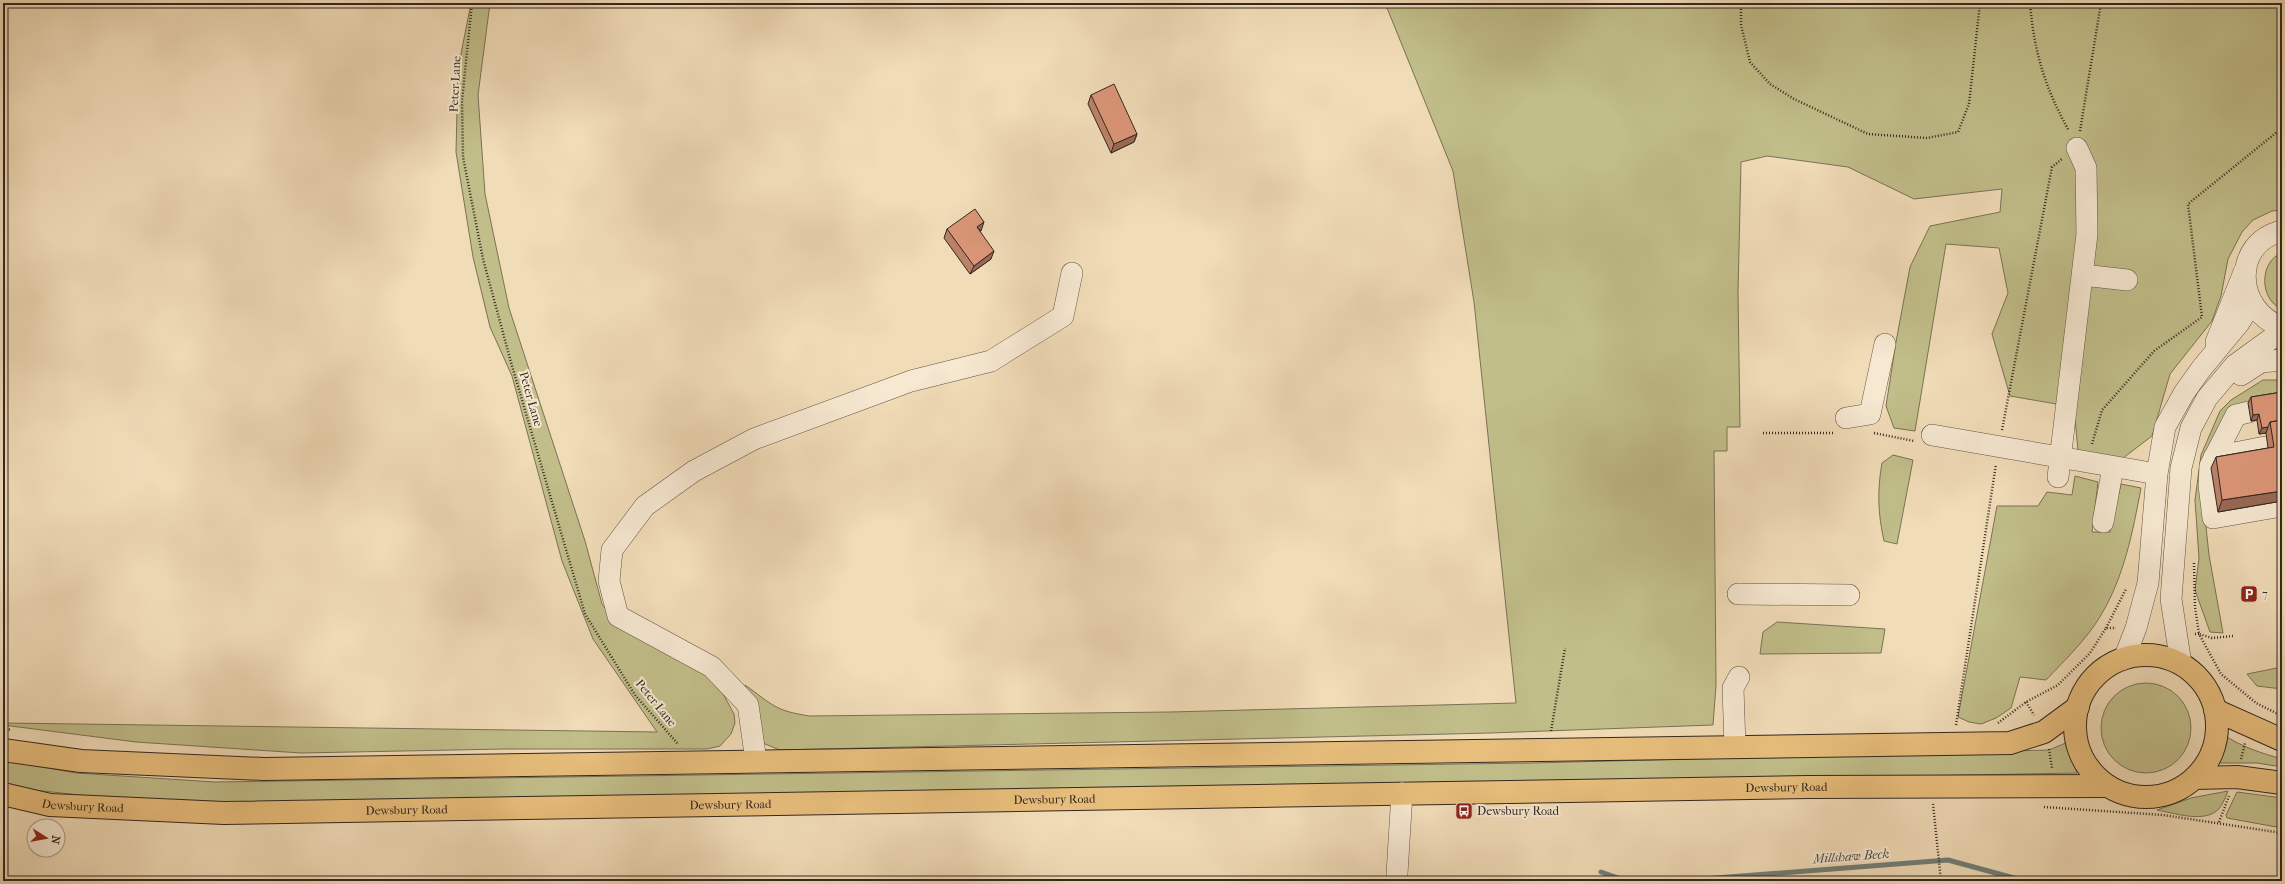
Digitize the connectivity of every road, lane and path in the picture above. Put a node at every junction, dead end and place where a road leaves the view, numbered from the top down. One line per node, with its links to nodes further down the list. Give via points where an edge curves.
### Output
1 (472, 3): 51 (path, Peter Lane, via 462,101 463,157 483,259 512,366 585,614 635,695)
2 (1741, 3): 3 (path, via 1741,25 1750,62 1770,84 1794,99 1868,134 1928,138 1958,132 1969,104)
3 (1980, 3)
4 (2030, 3): 7 (path, via 2036,49 2043,76)
5 (2101, 3): 7 (path)
6 (2282, 128): 26 (path, via 2188,204 2202,317 2154,351 2102,410)
7 (2077, 148): 11 (street, via 2086,168 2087,234); 23 (path, via 2052,167)
8 (2282, 231): 9 (street, via 2259,244)
9 (2248, 262): 13 (street, via 2245,283); 17 (street)
10 (1072, 273): 50 (street, via 1063,316 991,362 911,381 754,439 694,471 645,506 612,550 609,581 618,616 712,667 748,705)
11 (2083, 275): 12 (street); 27 (street)
12 (2127, 280)
13 (2251, 304): 14 (street, via 2272,324); 17 (street)
14 (2282, 327)
15 (2282, 331): 19 (street, via 2235,365)
16 (1885, 344): 21 (street, via 1870,414)
17 (2210, 359): 29 (street, via 2184,393 2166,427)
18 (2282, 360): 19 (street, via 2261,362)
19 (2207, 398): 38 (street, via 2190,428 2181,468 2176,511 2171,599)
20 (2249, 412): 25 (street, via 2236,414)
21 (1846, 418)
22 (1932, 435): 23 (street)
23 (1999, 446): 27 (street); 43 (path)
24 (2266, 447): 25 (street)
25 (2214, 457): 30 (street, via 2210,466 2209,485 2213,518)
26 (2087, 462): 27 (street); 28 (street)
27 (2059, 467)
28 (2113, 467): 29 (street); 31 (street)
29 (2157, 474): 37 (street, via 2148,583 2136,628)
30 (2282, 506)
31 (2103, 522)
32 (1738, 594): 33 (street)
33 (1849, 595)
34 (2199, 634): 35 (path, via 2212,638)
35 (2234, 636)
36 (1565, 648): 49 (path)
37 (2124, 659): 38 (highway, Dewsbury Road, via 2157,656); 41 (highway, Dewsbury Road, via 2103,670 2087,687)
38 (2181, 664): 42 (highway, Dewsbury Road, via 2206,688)
39 (1739, 677): 48 (street, via 1733,688)
40 (2026, 702): 45 (path)
41 (2078, 706): 45 (highway, Dewsbury Road); 56 (highway, Dewsbury Road, via 2075,729 2080,751 2090,771)
42 (2216, 710): 47 (highway); 52 (highway, Dewsbury Road, via 2217,737 2209,760)
43 (1956, 725)
44 (3, 728): 46 (path)
45 (2044, 732): 48 (highway, Dewsbury Road, via 2010,743); 54 (path)
46 (7, 740): 51 (highway, Dewsbury Road, via 81,761 264,769)
47 (2282, 740)
48 (1735, 746): 49 (highway, Dewsbury Road)
49 (1547, 749): 50 (highway, Dewsbury Road)
50 (756, 761): 51 (highway, Dewsbury Road)
51 (694, 762)
52 (2195, 778): 53 (highway, via 2237,777); 56 (highway, Dewsbury Road, via 2176,792 2153,797 2133,796)
53 (2282, 783)
54 (2056, 785): 55 (highway, Dewsbury Road); 56 (highway, Dewsbury Road); 60 (path)
55 (1931, 786): 57 (highway, Dewsbury Road); 63 (path)
56 (2107, 786)
57 (1402, 793): 58 (highway, Dewsbury Road, via 224,813 50,805); 62 (street)
58 (3, 794)
59 (2039, 807): 60 (path)
60 (2054, 808): 61 (path, via 2163,815)
61 (2282, 833)
62 (1397, 874)
63 (1941, 881)

